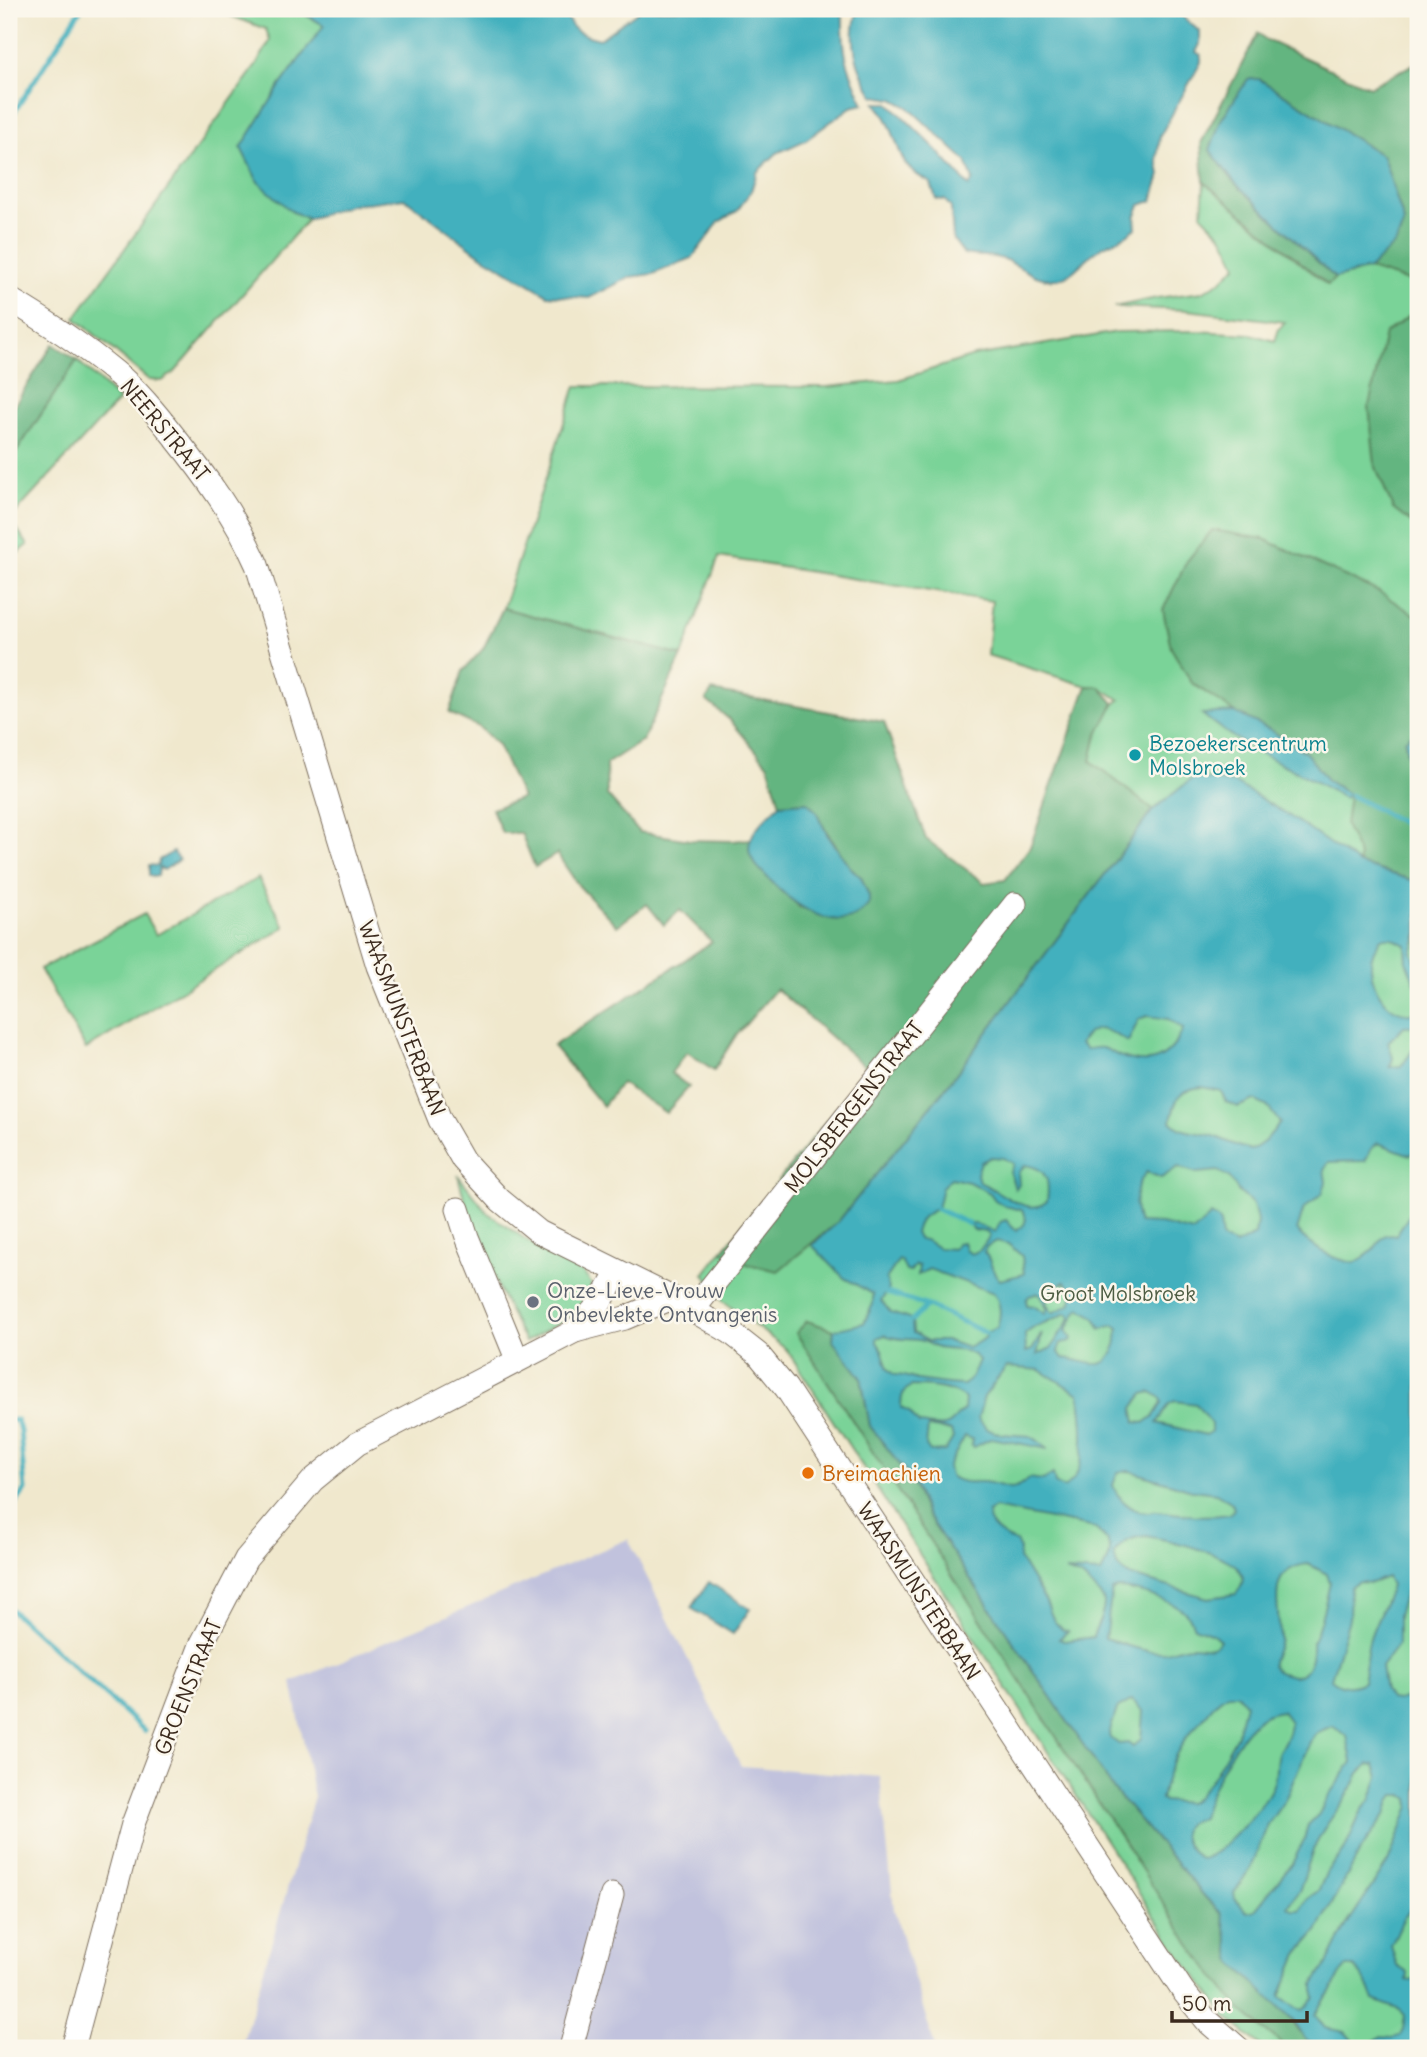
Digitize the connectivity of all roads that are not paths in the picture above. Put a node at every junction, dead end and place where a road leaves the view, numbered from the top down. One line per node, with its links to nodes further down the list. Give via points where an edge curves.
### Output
1 (9, 299): 2 (street, NEERSTRAAT, via 61,331 148,403 205,474)
2 (257, 565): 5 (street, WAASMUNSTERBAAN, via 378,966 440,1120 463,1160 500,1200 539,1232)
3 (1015, 904): 7 (street, MOLSBERGENSTRAAT)
4 (458, 1209): 9 (street)
5 (618, 1272): 6 (street, WAASMUNSTERBAAN); 8 (street, GROENSTRAAT, via 600,1303)
6 (672, 1298): 7 (street, WAASMUNSTERBAAN); 8 (street, GROENSTRAAT, via 625,1318)
7 (693, 1310): 13 (street, WAASMUNSTERBAAN, via 758,1354 786,1388 1183,1991 1206,2021)
8 (575, 1331): 9 (street, GROENSTRAAT)
9 (517, 1359): 11 (street, GROENSTRAAT, via 357,1444 313,1480 246,1559 201,1645 133,1824)
10 (612, 1895): 12 (street)
11 (74, 2048)
12 (571, 2048)
13 (1238, 2048)

